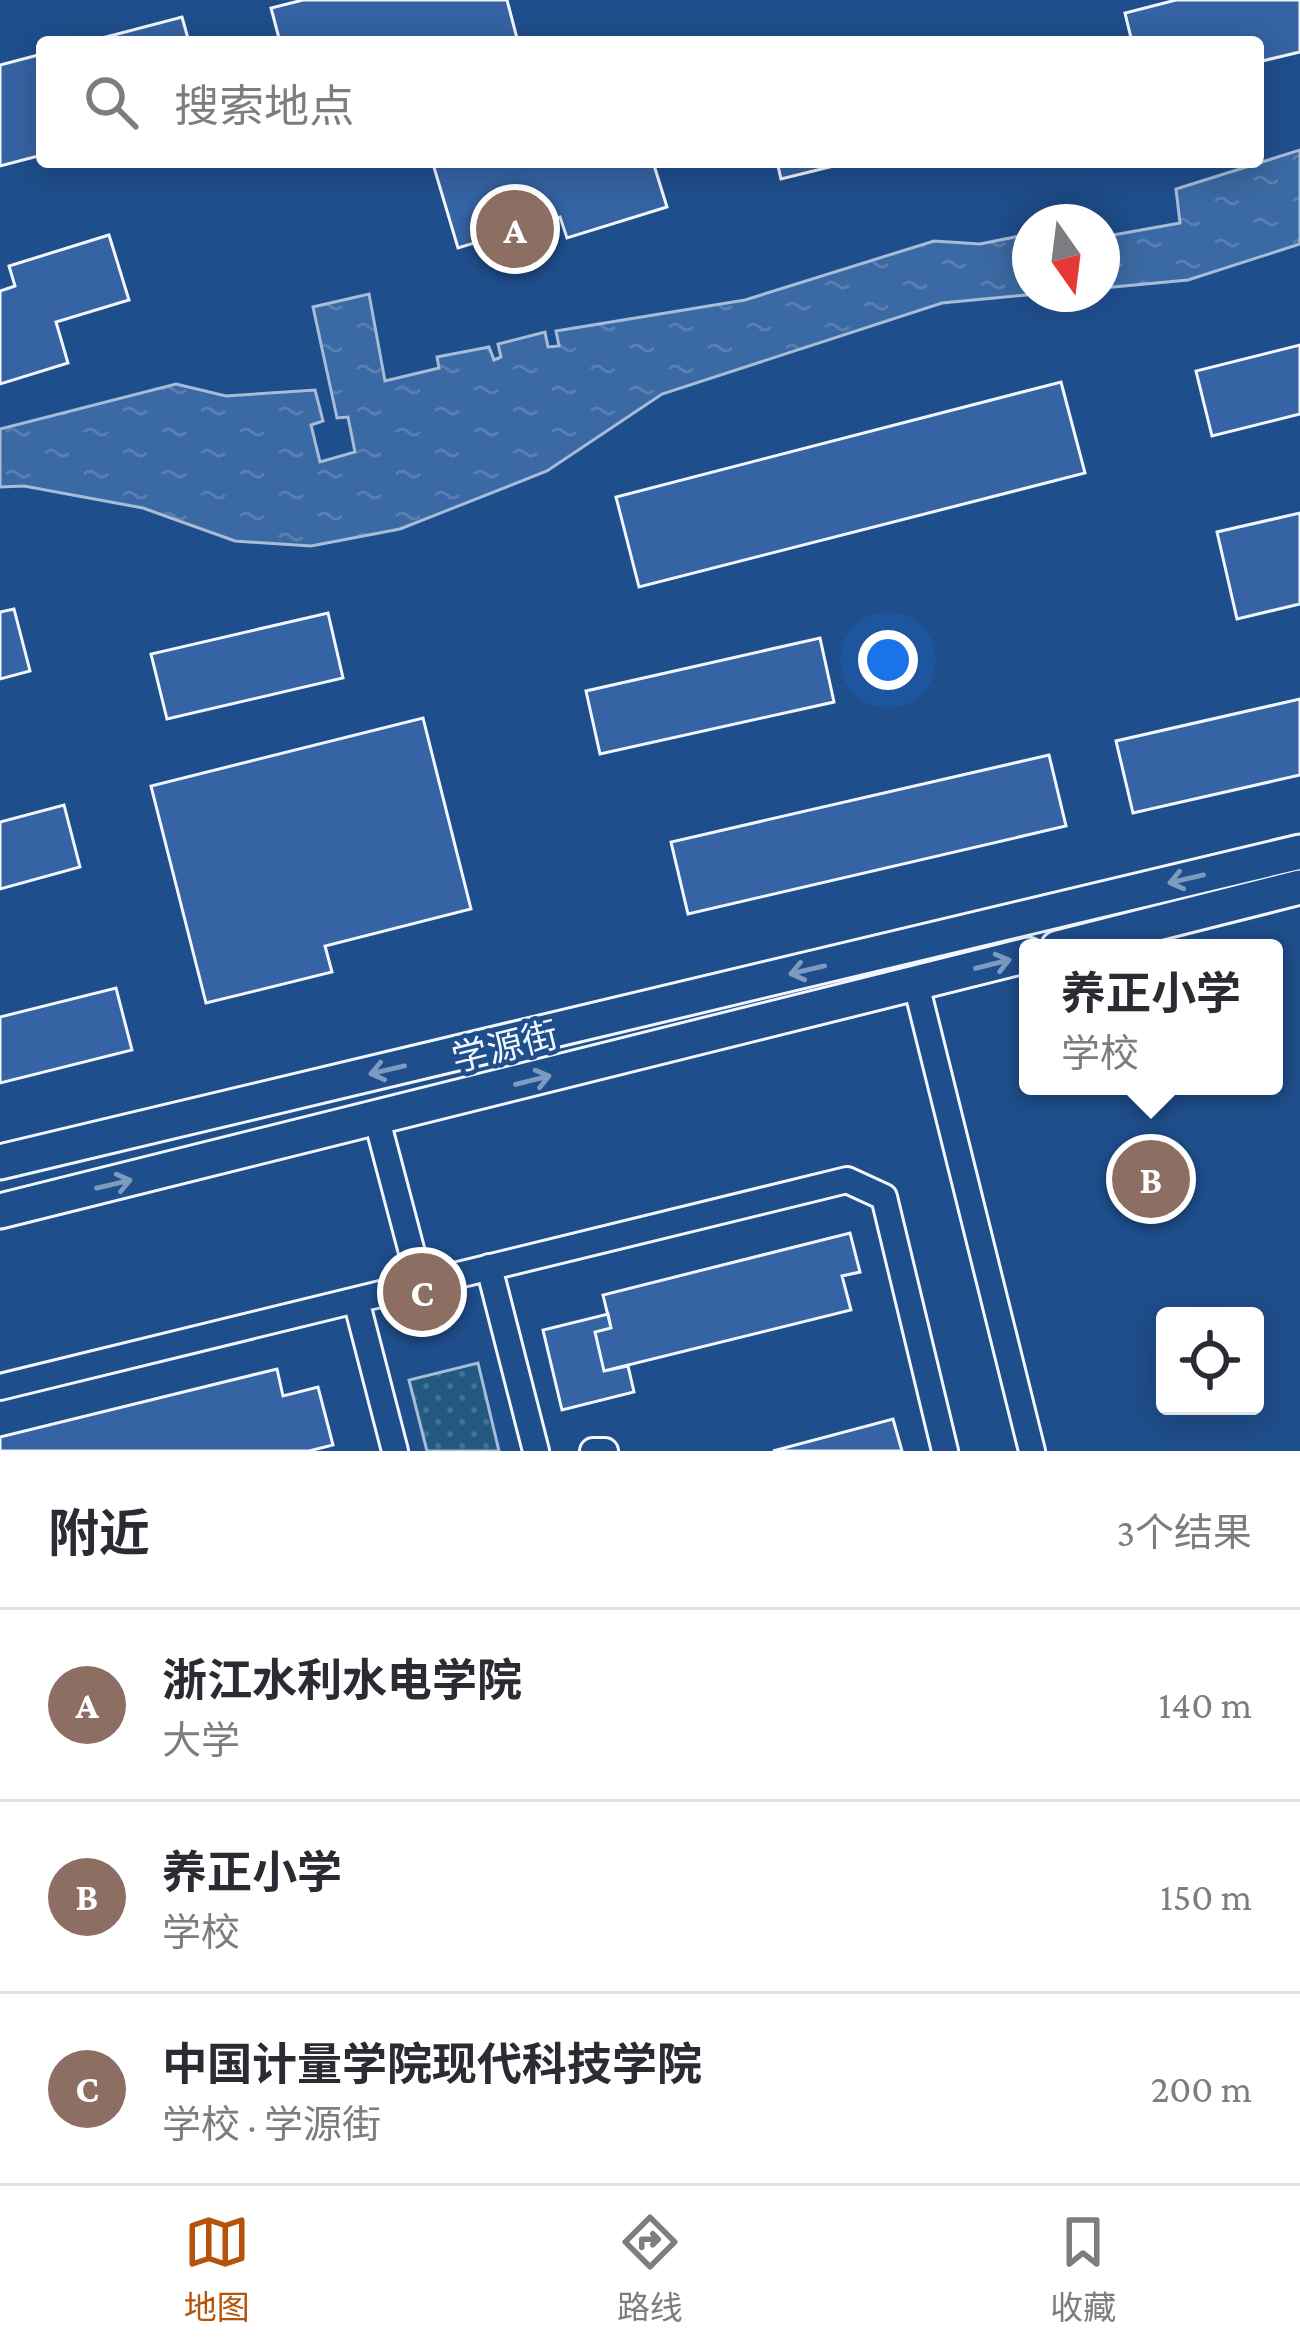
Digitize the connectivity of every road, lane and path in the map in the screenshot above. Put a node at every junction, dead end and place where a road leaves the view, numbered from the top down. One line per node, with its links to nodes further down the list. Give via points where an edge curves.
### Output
1 (1300, 852): 7 (main road, one-way to 7)
2 (1300, 887): 3 (main road)
3 (1094, 939)
4 (1019, 958): 5 (main road, 学源街, one-way to 4)
5 (916, 984): 6 (main road, 学源街, one-way to 5); 18 (street)
6 (377, 1120): 8 (main road, 学源街, one-way to 6); 10 (street)
7 (0, 1162)
8 (0, 1210)
9 (489, 1267): 10 (street); 14 (street); 17 (street, via 848,1180 884,1197)
10 (420, 1283): 11 (street)
11 (356, 1300): 12 (street); 13 (street)
12 (0, 1387)
13 (395, 1451)
14 (536, 1451)
15 (593, 1451): 16 (street)
16 (605, 1451)
17 (945, 1451)
18 (1032, 1451)

